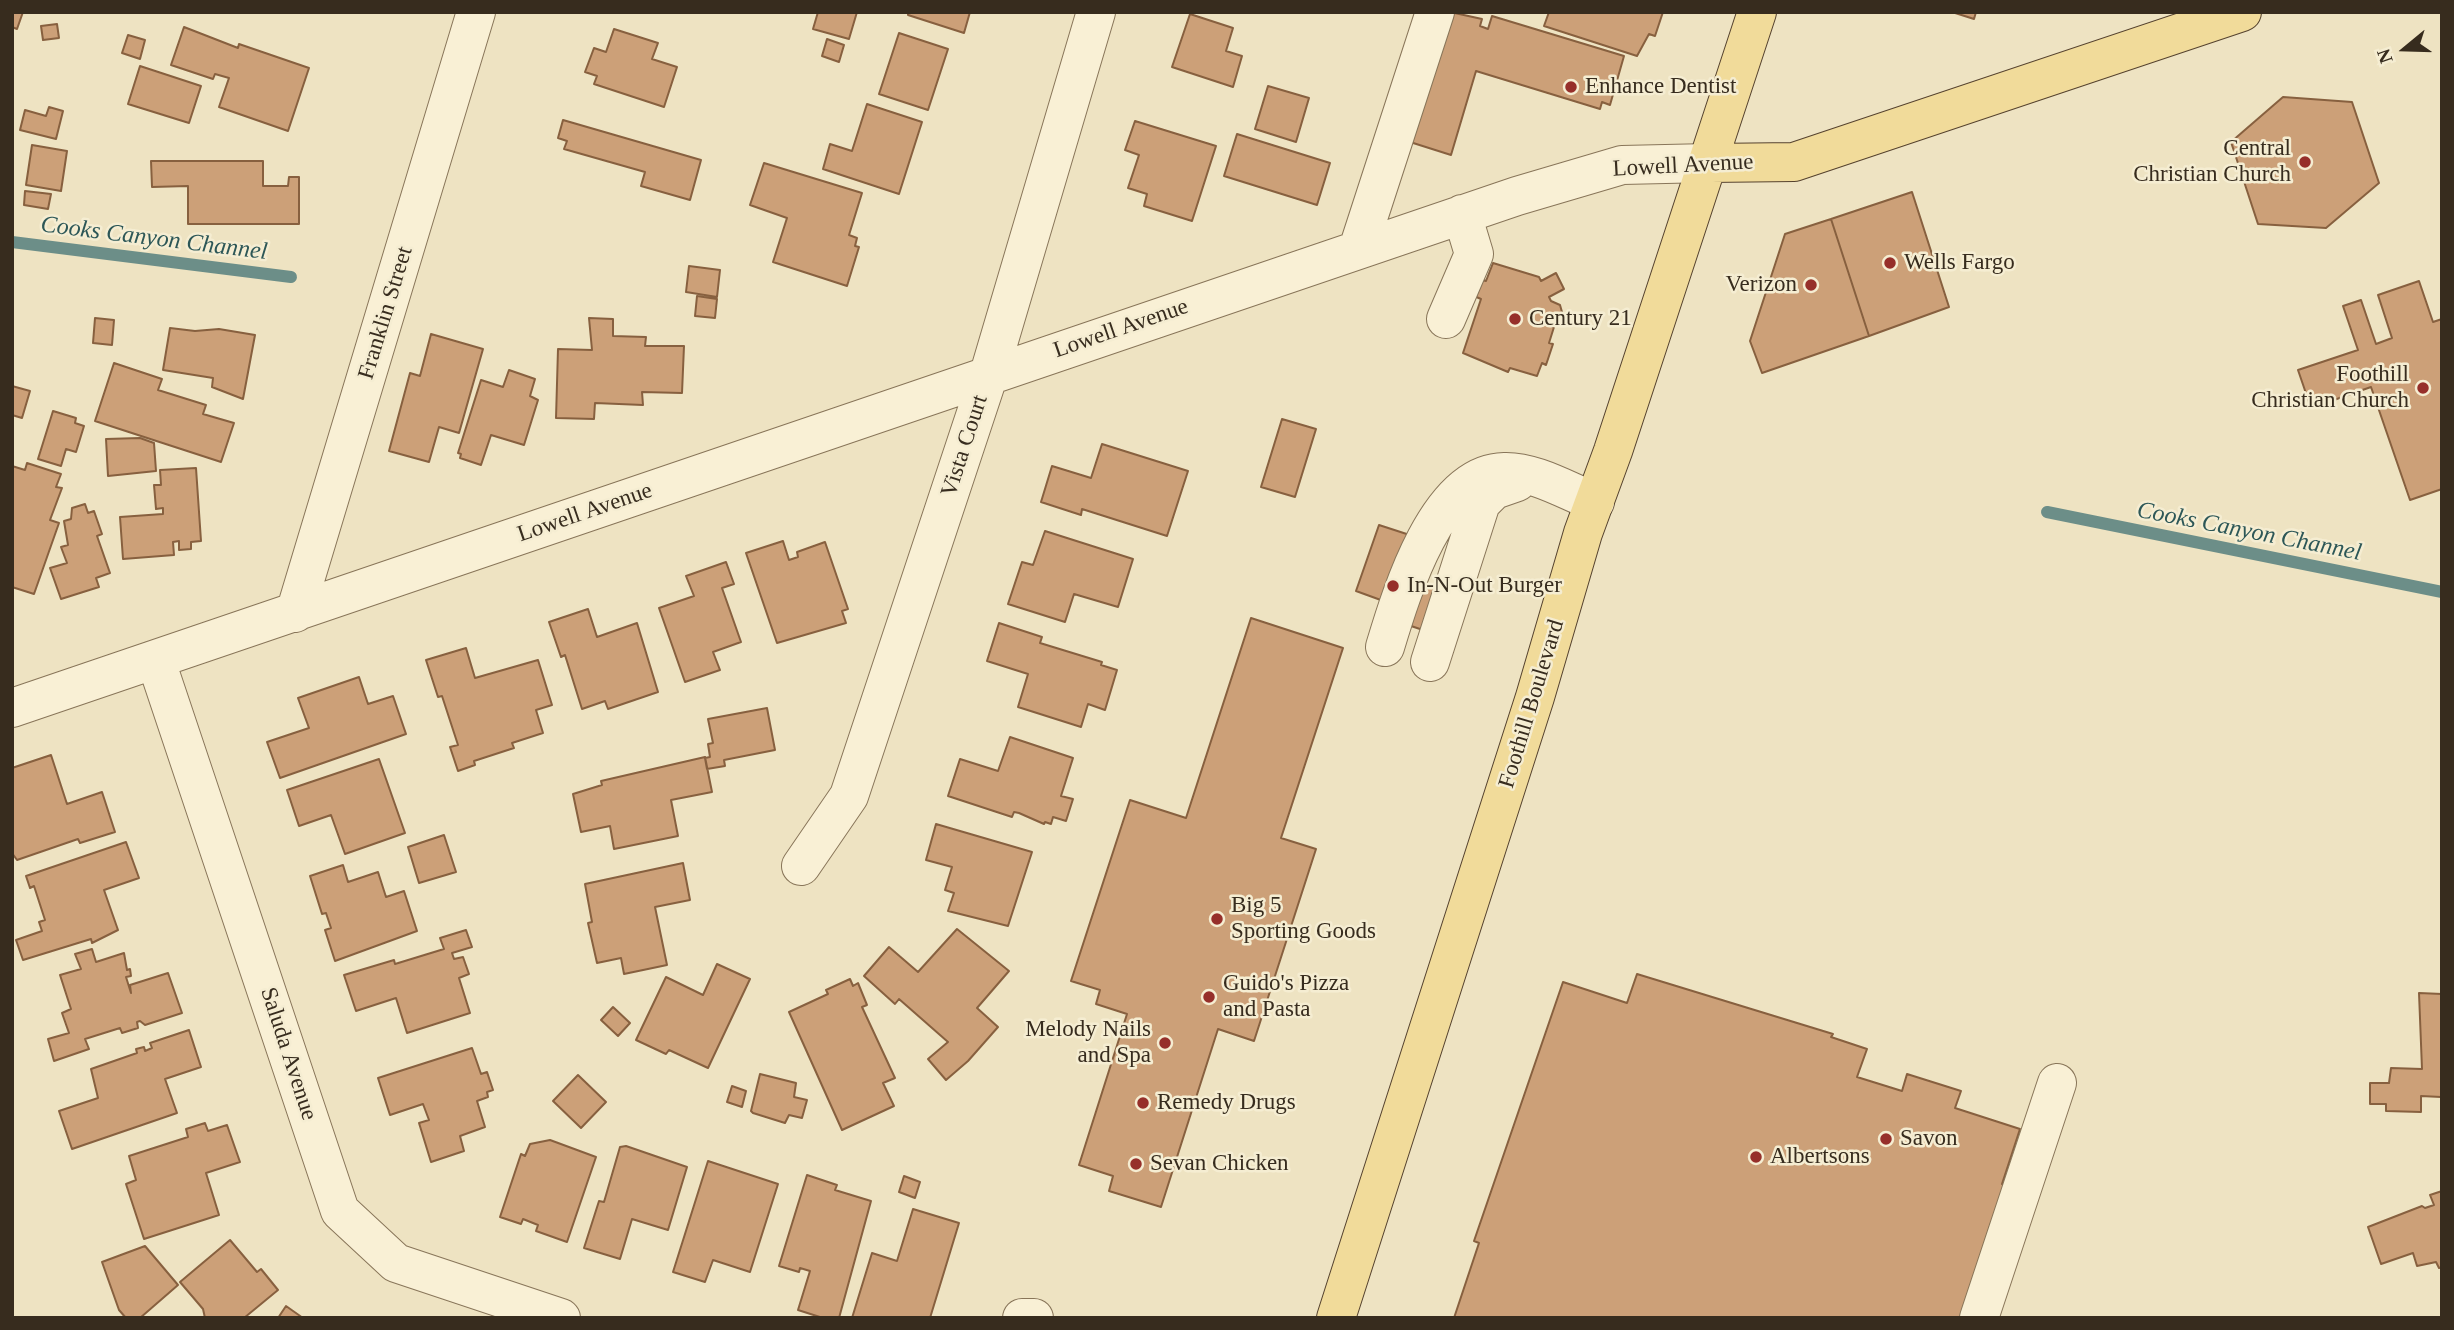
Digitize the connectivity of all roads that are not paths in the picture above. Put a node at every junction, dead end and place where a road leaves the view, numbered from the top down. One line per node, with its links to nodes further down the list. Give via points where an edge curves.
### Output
1 (476, 12): 13 (street, Franklin Street)
2 (1096, 12): 10 (street, Vista Court)
3 (1435, 12): 8 (street)
4 (1756, 12): 6 (main road, Foothill Boulevard)
5 (2242, 12): 6 (main road, Lowell Avenue, via 1794,162)
6 (1709, 163): 7 (street, Lowell Avenue, via 1622,165); 12 (main road, Foothill Boulevard)
7 (1462, 214): 8 (street, Lowell Avenue); 9 (street, via 1474,254)
8 (1359, 249): 10 (street, Lowell Avenue)
9 (1446, 318)
10 (989, 374): 13 (street, Lowell Avenue); 18 (street, Vista Court, via 849,796)
11 (1536, 478): 12 (street); 14 (street, via 1505,471 1491,473 1462,487 1443,507); 16 (street, via 1509,483 1481,503)
12 (1595, 502): 23 (main road, Foothill Boulevard)
13 (295, 613): 15 (street, Lowell Avenue)
14 (1385, 647)
15 (156, 661): 17 (street, Lowell Avenue); 20 (street, Saluda Avenue, via 340,1211 396,1263)
16 (1430, 662)
17 (12, 708)
18 (801, 866)
19 (2057, 1083): 24 (street)
20 (561, 1318)
21 (1022, 1318): 22 (street)
22 (1034, 1318)
23 (1336, 1318)
24 (1979, 1318)

